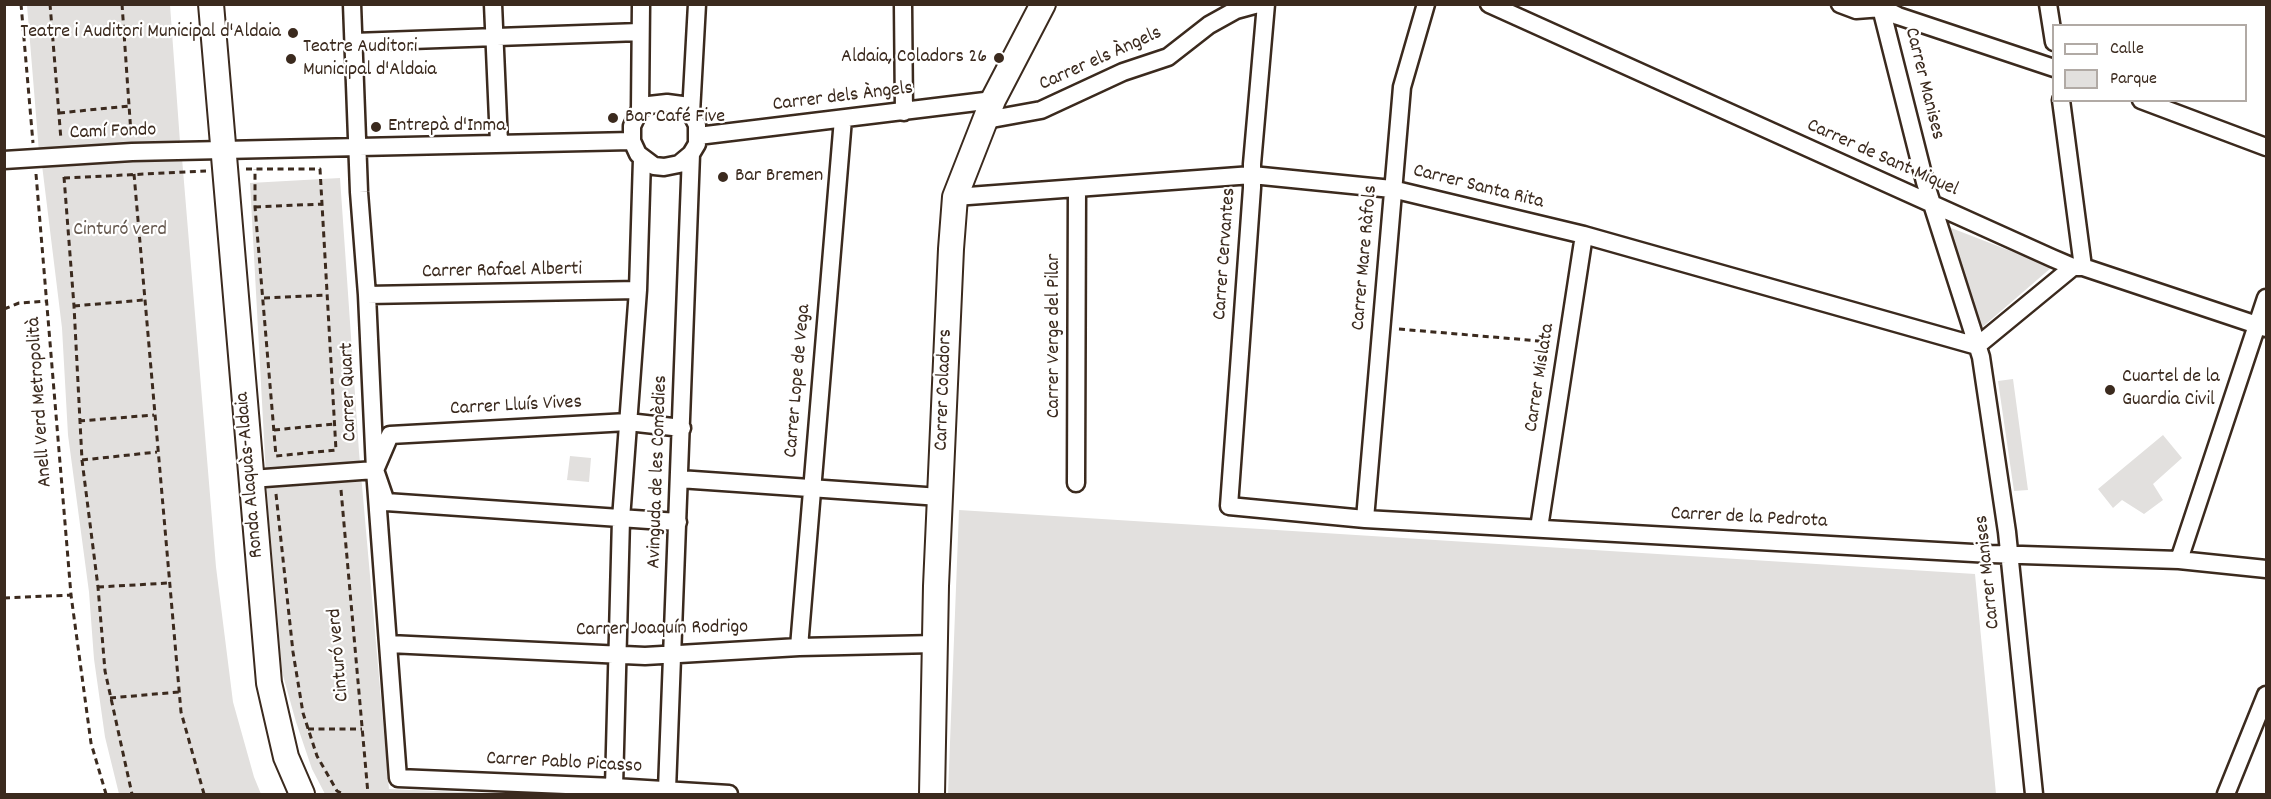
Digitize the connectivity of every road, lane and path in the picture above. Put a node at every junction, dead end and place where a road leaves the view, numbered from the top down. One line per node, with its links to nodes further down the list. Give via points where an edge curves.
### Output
1 (21, 4): 40 (path, Anell Verd Metropolità)
2 (50, 4): 29 (path)
3 (122, 4): 25 (path)
4 (211, 4): 43 (street, Ronda Alaquàs-Aldaia)
5 (352, 4): 21 (street, Carrer Quart)
6 (493, 4): 20 (street)
7 (641, 4): 19 (street)
8 (697, 4): 30 (street)
9 (903, 4): 28 (street)
10 (1043, 4): 27 (street, Carrer Coladors)
11 (1258, 4): 27 (street, Carrer els Àngels, via 1236,10 1209,25 1168,57 1122,72 1041,110)
12 (1426, 4): 49 (street, Carrer Mare Ràfols, via 1401,87)
13 (1489, 4): 52 (street, Carrer de Sant Miquel)
14 (1840, 4): 17 (street, via 1856,10)
15 (2048, 4): 18 (street)
16 (1265, 5): 46 (street, Carrer Cervantes)
17 (1881, 6): 22 (street, via 1898,16); 52 (street, Carrer Manises)
18 (2052, 29)
19 (640, 32): 20 (street); 26 (street)
20 (495, 37): 21 (street); 34 (street)
21 (354, 42): 36 (street, Carrer Quart)
22 (2052, 67)
23 (2061, 102): 55 (street)
24 (2146, 102): 35 (street)
25 (129, 106): 29 (path); 37 (path)
26 (640, 109): 30 (street, via 667,103 682,105); 33 (street, via 632,126)
27 (989, 110): 28 (street, Carrer dels Àngels); 50 (street, Carrer Coladors)
28 (904, 112): 31 (street, Carrer dels Àngels)
29 (59, 113): 39 (path)
30 (691, 113): 32 (street)
31 (843, 119): 32 (street, Carrer dels Àngels); 82 (street, Carrer Lope de Vega)
32 (698, 136): 38 (street)
33 (632, 141): 34 (street); 41 (street)
34 (499, 143): 36 (street)
35 (2266, 147)
36 (357, 148): 43 (street); 58 (street, Carrer Quart)
37 (132, 153): 39 (street, Camí Fondo); 43 (street, Camí Fondo); 45 (path)
38 (691, 154): 41 (street, via 679,164 664,167); 73 (street, Avinguda de les Comèdies)
39 (62, 156): 40 (street, Camí Fondo); 47 (path)
40 (35, 158): 42 (street, Camí Fondo); 62 (path, Anell Verd Metropolità)
41 (642, 159): 56 (street, Avinguda de les Comèdies)
42 (4, 160)
43 (223, 160): 44 (path); 45 (path); 78 (street, Ronda Alaquàs-Aldaia)
44 (255, 169): 51 (path, via 320,169); 53 (path)
45 (134, 174): 47 (path); 61 (path)
46 (1252, 175): 48 (street, Carrer Santa Rita); 49 (street, Carrer Santa Rita); 85 (street, Carrer Cervantes)
47 (64, 178): 63 (path)
48 (1077, 188): 50 (street, Carrer Santa Rita); 80 (street, Carrer Verge del Pilar)
49 (1392, 189): 54 (street, Carrer Santa Rita); 65 (street, Carrer Mare Ràfols)
50 (955, 197): 84 (street, Carrer Coladors)
51 (322, 204): 53 (path); 57 (path)
52 (1933, 204): 55 (street, Carrer de Sant Miquel); 68 (street, Carrer Manises)
53 (255, 207): 59 (path)
54 (1584, 235): 67 (street, Carrer Mislata); 68 (street, Carrer Santa Rita)
55 (2078, 267): 66 (street, Carrer de Sant Miquel); 68 (street)
56 (638, 290): 58 (street, Carrer Rafael Alberti); 71 (street, Avinguda de les Comèdies)
57 (327, 295): 59 (path); 72 (path)
58 (368, 295): 77 (street, Carrer Quart)
59 (264, 298): 74 (path)
60 (2266, 298): 66 (street)
61 (144, 300): 63 (path); 69 (path)
62 (48, 301): 64 (path, via 19,303); 95 (path, Anell Verd Metropolità)
63 (74, 306): 70 (path)
64 (4, 309)
65 (1382, 327): 67 (path); 87 (street, Carrer Mare Ràfols)
66 (2262, 327): 91 (street)
67 (1567, 344): 89 (street, Carrer Mislata)
68 (1977, 346): 90 (street, Carrer Manises)
69 (154, 415): 70 (path); 75 (path)
70 (79, 421): 76 (path)
71 (628, 422): 73 (street, Carrer Lluís Vives); 77 (street, Carrer Lluís Vives, via 390,435); 86 (street, Avinguda de les Comèdies)
72 (334, 424): 74 (path); 74 (path, via 336,450 276,456)
73 (682, 428): 79 (street, Avinguda de les Comèdies)
74 (274, 430)
75 (157, 452): 76 (path); 93 (path)
76 (82, 460): 94 (path)
77 (375, 470): 78 (street); 86 (street, via 386,502); 97 (street, Carrer Quart)
78 (251, 479): 113 (street, Ronda Alaquàs-Aldaia, via 270,683 286,756)
79 (679, 479): 82 (street); 88 (street, Avinguda de les Comèdies)
80 (1076, 483)
81 (340, 487): 106 (path, Cinturó verd)
82 (811, 488): 84 (street); 99 (street, Carrer Lope de Vega)
83 (276, 492): 105 (path, via 293,652)
84 (940, 497): 98 (street, Carrer Coladors)
85 (1229, 506): 87 (street, Carrer de la Pedrota)
86 (621, 519): 88 (street); 101 (street, Avinguda de les Comèdies)
87 (1365, 519): 89 (street, Carrer de la Pedrota)
88 (678, 522): 100 (street, Avinguda de les Comèdies)
89 (1539, 528): 90 (street, Carrer de la Pedrota)
90 (2009, 554): 91 (street, Carrer de la Pedrota); 118 (street, Carrer Manises)
91 (2179, 560): 92 (street, Carrer de la Pedrota)
92 (2266, 569)
93 (170, 583): 94 (path); 102 (path)
94 (98, 587): 104 (path)
95 (71, 595): 96 (path); 110 (path, Anell Verd Metropolità, via 91,742)
96 (4, 598)
97 (389, 644): 101 (street, Carrer Joaquín Rodrigo); 107 (street, Carrer Quart)
98 (935, 644): 99 (street, Carrer Joaquín Rodrigo); 117 (street, Carrer Coladors)
99 (799, 647): 100 (street, Carrer Joaquín Rodrigo)
100 (672, 653): 101 (street, Carrer Joaquín Rodrigo); 109 (street, Avinguda de les Comèdies)
101 (618, 656): 108 (street, Avinguda de les Comèdies)
102 (179, 692): 104 (path); 112 (path)
103 (2266, 695): 119 (street)
104 (110, 699): 111 (path)
105 (308, 729): 106 (path, Cinturó verd); 114 (path, via 317,756)
106 (362, 729): 115 (path, Cinturó verd)
107 (398, 778): 108 (street, Carrer Pablo Picasso)
108 (614, 787): 109 (street, Carrer Pablo Picasso)
109 (668, 790): 116 (street, Carrer Pablo Picasso)
110 (106, 795)
111 (132, 795)
112 (204, 795)
113 (302, 795)
114 (343, 795)
115 (368, 795)
116 (729, 795)
117 (933, 795)
118 (2034, 795)
119 (2226, 795)

